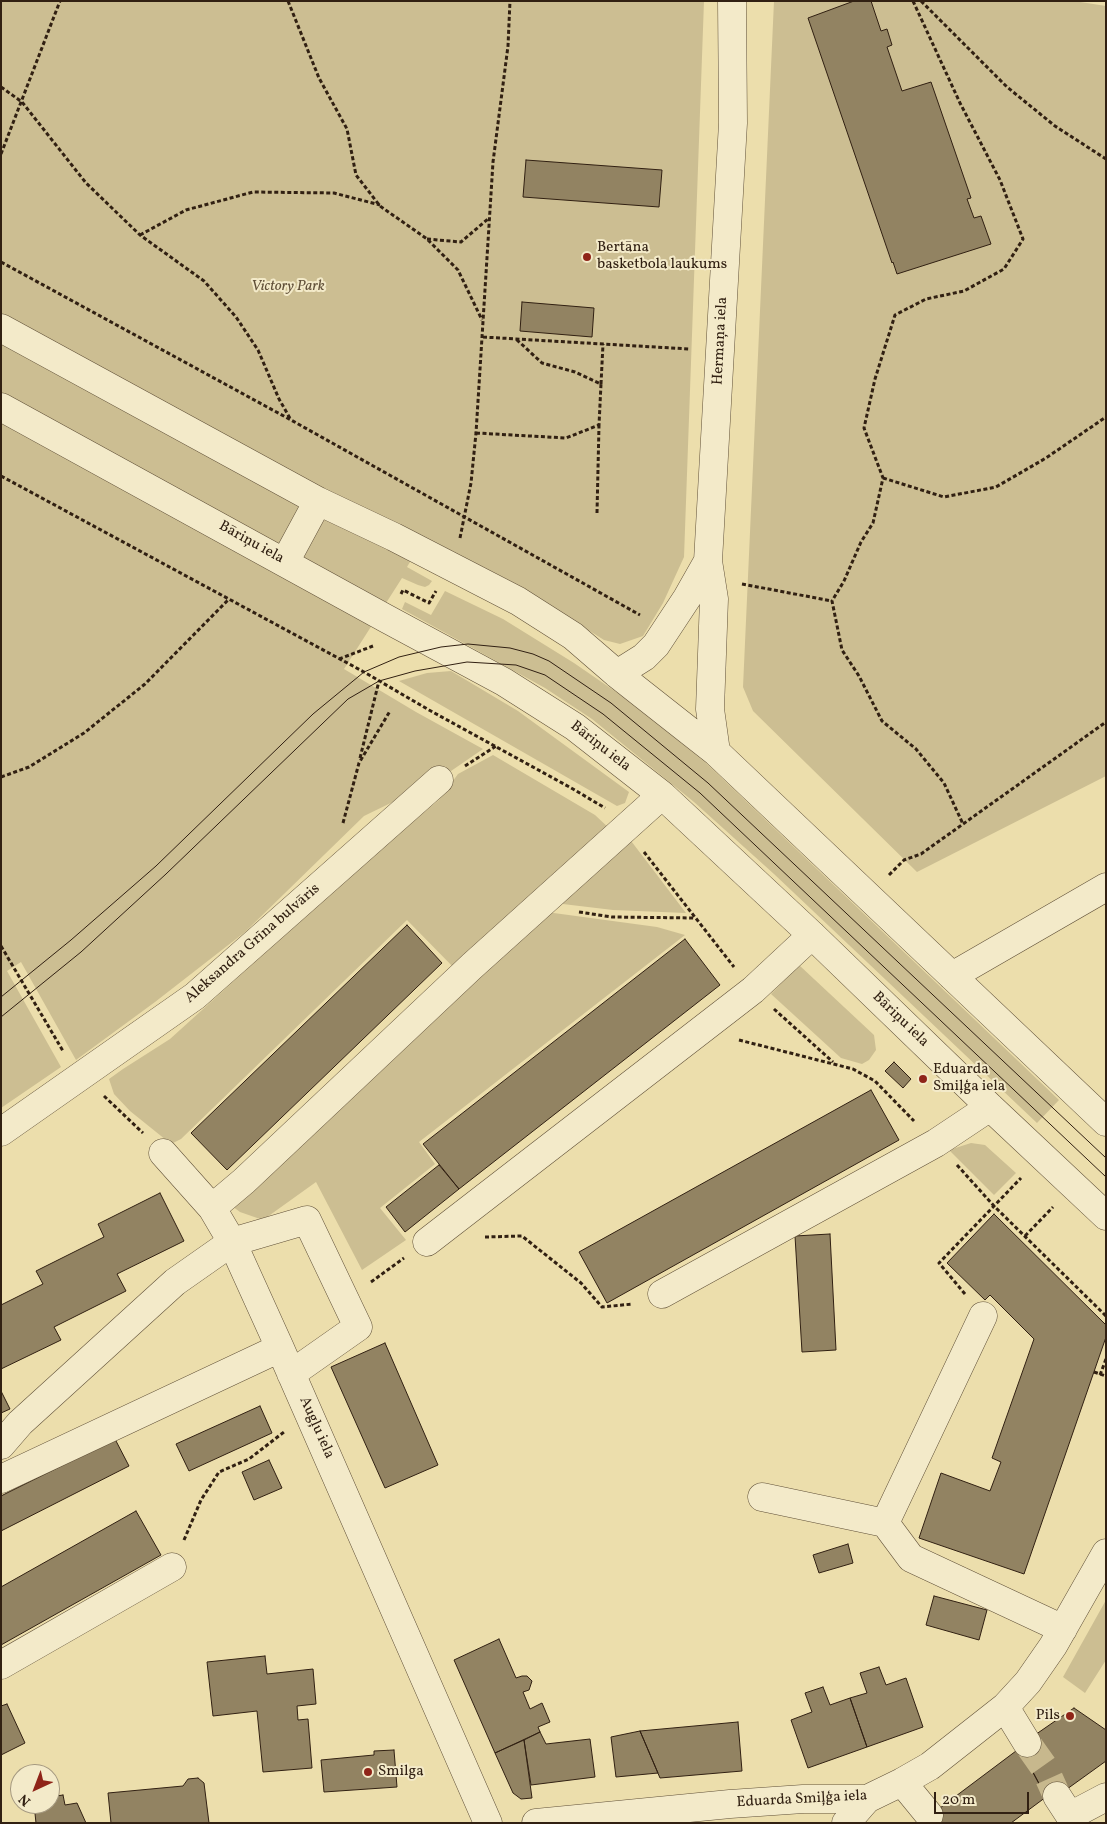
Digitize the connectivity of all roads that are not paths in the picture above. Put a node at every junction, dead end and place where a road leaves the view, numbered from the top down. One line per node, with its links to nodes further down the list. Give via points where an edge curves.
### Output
1 (732, 1): 6 (street, Hermaņa iela, via 733,123)
2 (1, 328): 4 (street)
3 (1, 406): 5 (street, Bāriņu iela)
4 (318, 501): 5 (street); 7 (street, via 394,536 518,601 572,636)
5 (285, 562): 10 (street, Bāriņu iela, via 504,682 575,726)
6 (710, 570): 7 (street, Hermaņa iela, via 656,646); 8 (street, Hermaņa iela, via 714,599 710,709)
7 (617, 674): 8 (street)
8 (716, 752): 13 (street)
9 (438, 780): 16 (street, Aleksandra Grīna bulvāris, via 195,996)
10 (662, 795): 12 (street, Bāriņu iela); 18 (street)
11 (1106, 887): 13 (street)
12 (812, 935): 14 (street, Bāriņu iela); 21 (street, via 753,990)
13 (952, 976): 15 (street)
14 (990, 1107): 19 (street, Bāriņu iela); 22 (street, via 936,1143)
15 (1106, 1122)
16 (1, 1132)
17 (163, 1153): 18 (street, Augļu iela)
18 (212, 1208): 20 (street, Augļu iela)
19 (1106, 1216)
20 (232, 1242): 24 (street, Augļu iela); 25 (street, via 307,1220 346,1300 358,1327); 26 (street, via 176,1282)
21 (427, 1242)
22 (662, 1294)
23 (983, 1316): 29 (street)
24 (280, 1348): 25 (street, Augļu iela); 27 (street)
25 (291, 1374): 41 (street, Augļu iela)
26 (1, 1445)
27 (1, 1479)
28 (762, 1497): 29 (street)
29 (885, 1524): 32 (street, via 911,1558)
30 (1106, 1552): 32 (street, Eduarda Smiļģa iela)
31 (172, 1567): 33 (street)
32 (1063, 1629): 34 (street, Eduarda Smiļģa iela, via 1028,1682)
33 (1, 1665)
34 (1005, 1707): 35 (street); 36 (street, Eduarda Smiļģa iela, via 930,1766)
35 (1027, 1743)
36 (902, 1782): 39 (street, Eduarda Smiļģa iela); 40 (street)
37 (1057, 1796): 38 (street, via 1070,1816)
38 (1106, 1797)
39 (866, 1799): 42 (street, Eduarda Smiļģa iela, via 785,1800); 43 (street)
40 (929, 1815)
41 (488, 1823)
42 (536, 1823)
43 (846, 1823)

